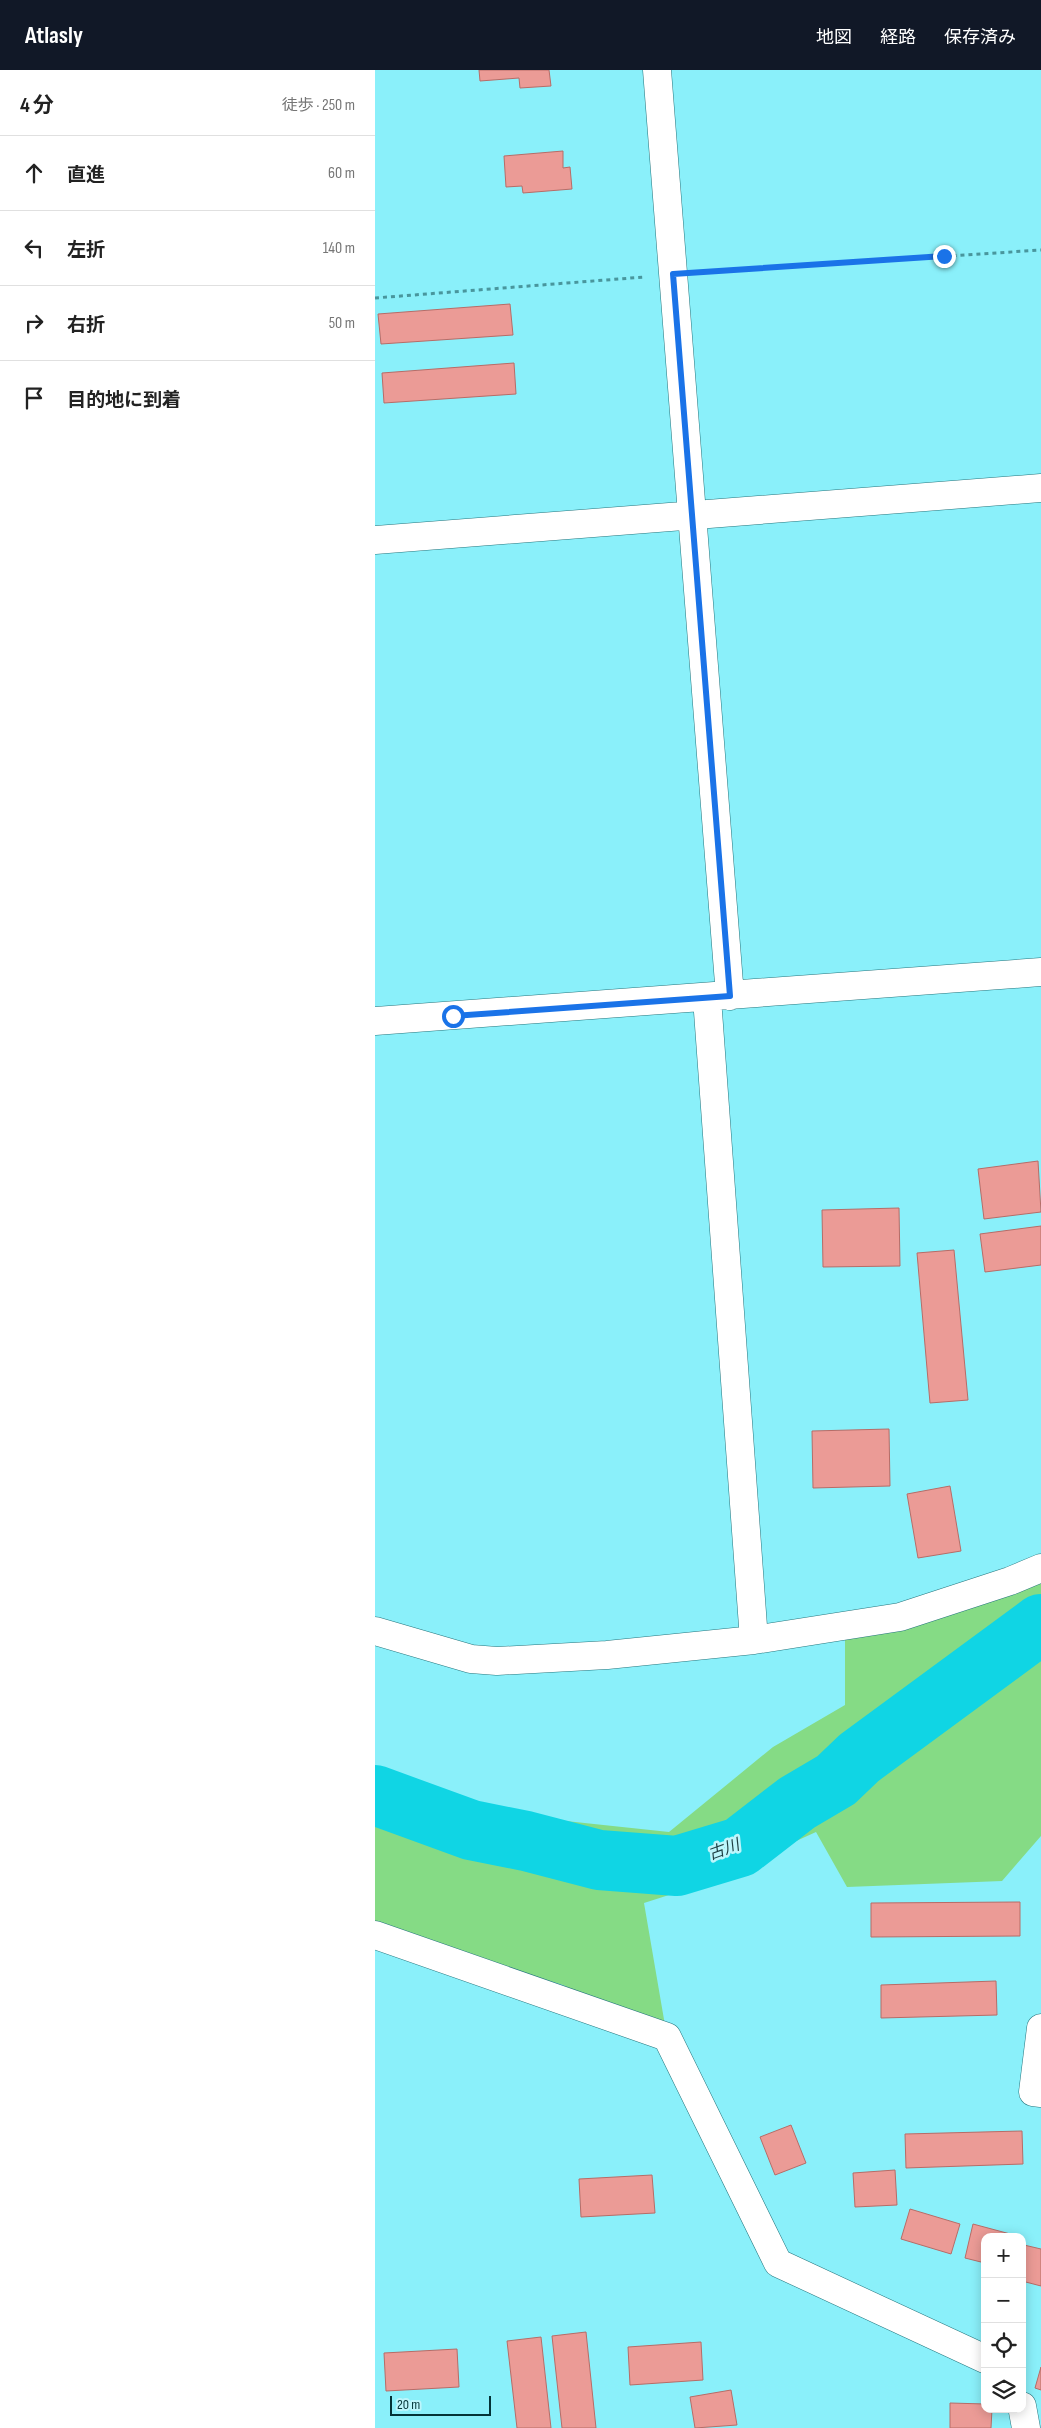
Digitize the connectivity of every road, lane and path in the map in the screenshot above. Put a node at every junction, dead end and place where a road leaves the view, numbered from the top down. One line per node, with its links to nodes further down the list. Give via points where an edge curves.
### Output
1 (657, 70): 3 (street)
2 (1041, 250): 3 (path)
3 (673, 274): 4 (path); 6 (street)
4 (375, 298)
5 (1041, 488): 6 (street)
6 (692, 515): 7 (street); 9 (street)
7 (375, 540)
8 (1041, 972): 9 (street)
9 (718, 997): 10 (street); 13 (street)
10 (375, 1022)
11 (1041, 1568): 13 (street, via 900,1617)
12 (375, 1631): 13 (street, via 471,1658 497,1661 607,1655)
13 (754, 1640)
14 (375, 1935): 17 (street, via 667,2037 778,2262)
15 (1041, 2028): 16 (street, via 1033,2092)
16 (1041, 2093)
17 (981, 2357)
18 (1023, 2413): 19 (street)
19 (1026, 2428)

